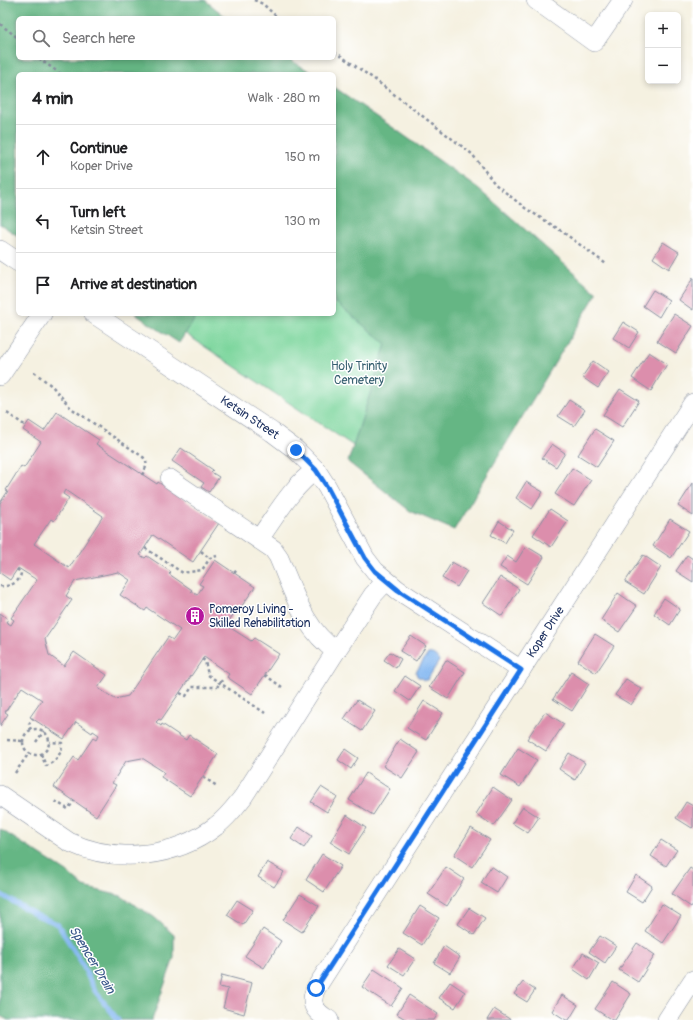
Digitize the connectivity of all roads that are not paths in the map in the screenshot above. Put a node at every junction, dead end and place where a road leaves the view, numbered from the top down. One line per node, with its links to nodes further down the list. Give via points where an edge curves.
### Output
1 (536, 0): 2 (street, via 594,42)
2 (623, 0)
3 (0, 250): 4 (street)
4 (16, 261)
5 (41, 316): 7 (street)
6 (97, 316): 9 (street, Ketsin Street, via 272,432 296,450)
7 (0, 376)
8 (693, 403): 14 (street, Koper Drive)
9 (316, 470): 11 (street, via 299,485); 12 (street, Ketsin Street, via 365,558)
10 (170, 479): 11 (street)
11 (259, 539): 13 (street, via 278,556 308,623 321,640)
12 (386, 581): 13 (street, via 373,595); 14 (street, Ketsin Street)
13 (336, 651): 15 (street, via 234,809 207,832 178,848 128,856 81,847 69,842)
14 (521, 670): 17 (street, Koper Drive, via 316,988 312,996 313,1004 316,1011)
15 (0, 795)
16 (690, 992): 18 (street)
17 (329, 1020)
18 (667, 1020)

